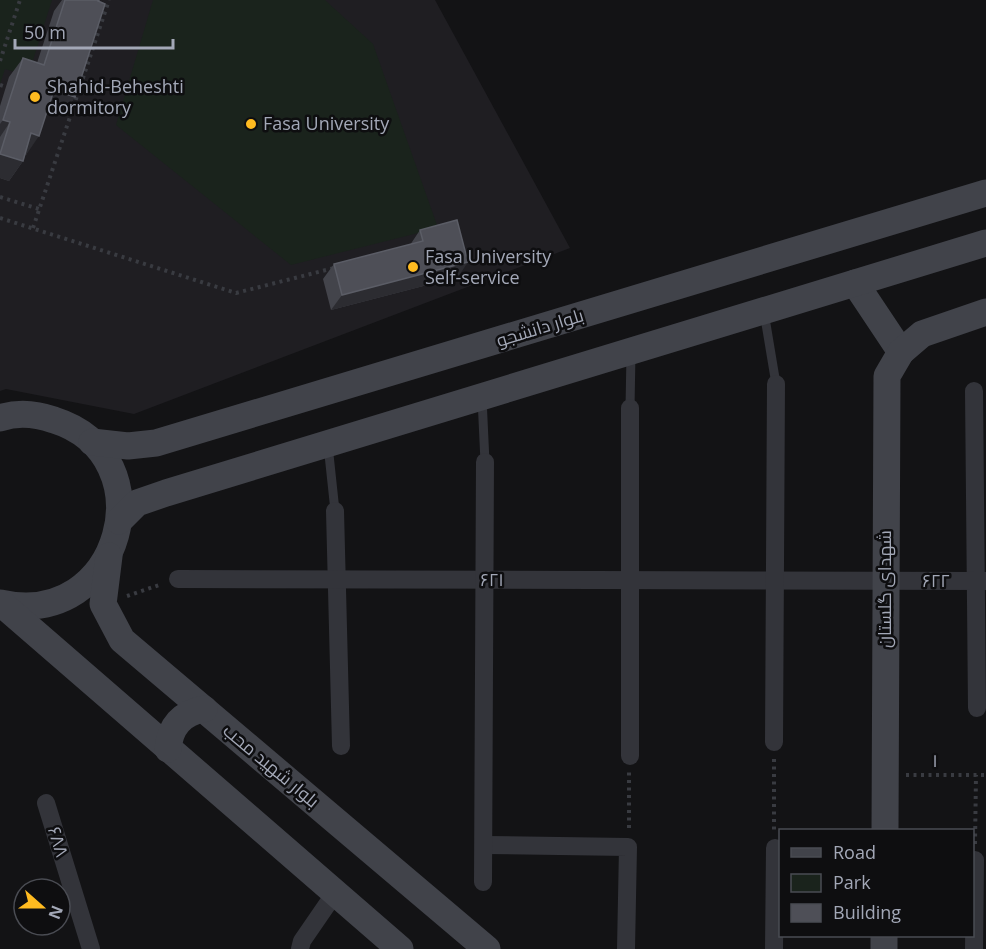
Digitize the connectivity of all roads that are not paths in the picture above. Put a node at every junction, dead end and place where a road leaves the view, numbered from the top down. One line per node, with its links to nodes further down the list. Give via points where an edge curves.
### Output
1 (986, 193): 13 (main road, بلوار دانشجو, via 156,443 128,446)
2 (986, 243): 3 (main road)
3 (855, 283): 4 (main road); 7 (main road)
4 (764, 311): 6 (main road); 8 (lane)
5 (986, 312): 7 (main road, via 922,334)
6 (631, 351): 10 (main road); 11 (lane)
7 (901, 352): 24 (main road, شهدای گلستان, via 887,376)
8 (776, 384): 23 (street)
9 (974, 391): 25 (street)
10 (482, 396): 14 (main road); 15 (lane)
11 (630, 408): 22 (street)
12 (0, 418): 13 (main road, via 38,414 68,424)
13 (92, 442): 17 (main road, via 115,478)
14 (328, 443): 16 (lane); 17 (main road, via 137,503)
15 (485, 462): 21 (street)
16 (335, 511): 20 (street)
17 (119, 521): 18 (main road)
18 (109, 556): 26 (main road, via 92,578 70,595 44,605); 28 (main road, بلوار شهید محب, via 103,604 122,640)
19 (178, 579): 20 (street, ۶۲۱)
20 (337, 579): 21 (street, ۶۲۱); 30 (street)
21 (485, 580): 22 (street, ۶۲۱); 35 (street)
22 (630, 580): 23 (street, ۶۲۱); 32 (street)
23 (775, 580): 24 (street, ۶۲۱); 29 (street)
24 (885, 580): 25 (street, ۶۲۲); 34 (main road, شهدای گلستان)
25 (981, 581): 27 (street)
26 (1, 604): 31 (main road)
27 (977, 708)
28 (204, 709): 31 (main road, via 177,722); 43 (main road, بلوار شهید محب)
29 (774, 742)
30 (341, 746)
31 (168, 749): 39 (main road)
32 (630, 756)
33 (46, 803): 40 (street, ۶۸۸)
34 (885, 829)
35 (484, 845): 38 (street); 44 (street, via 628,847)
36 (774, 848): 45 (street)
37 (975, 860): 46 (street)
38 (483, 882)
39 (335, 893): 41 (street); 42 (main road)
40 (91, 949)
41 (300, 949)
42 (400, 949)
43 (487, 949)
44 (626, 949)
45 (774, 949)
46 (974, 949)

